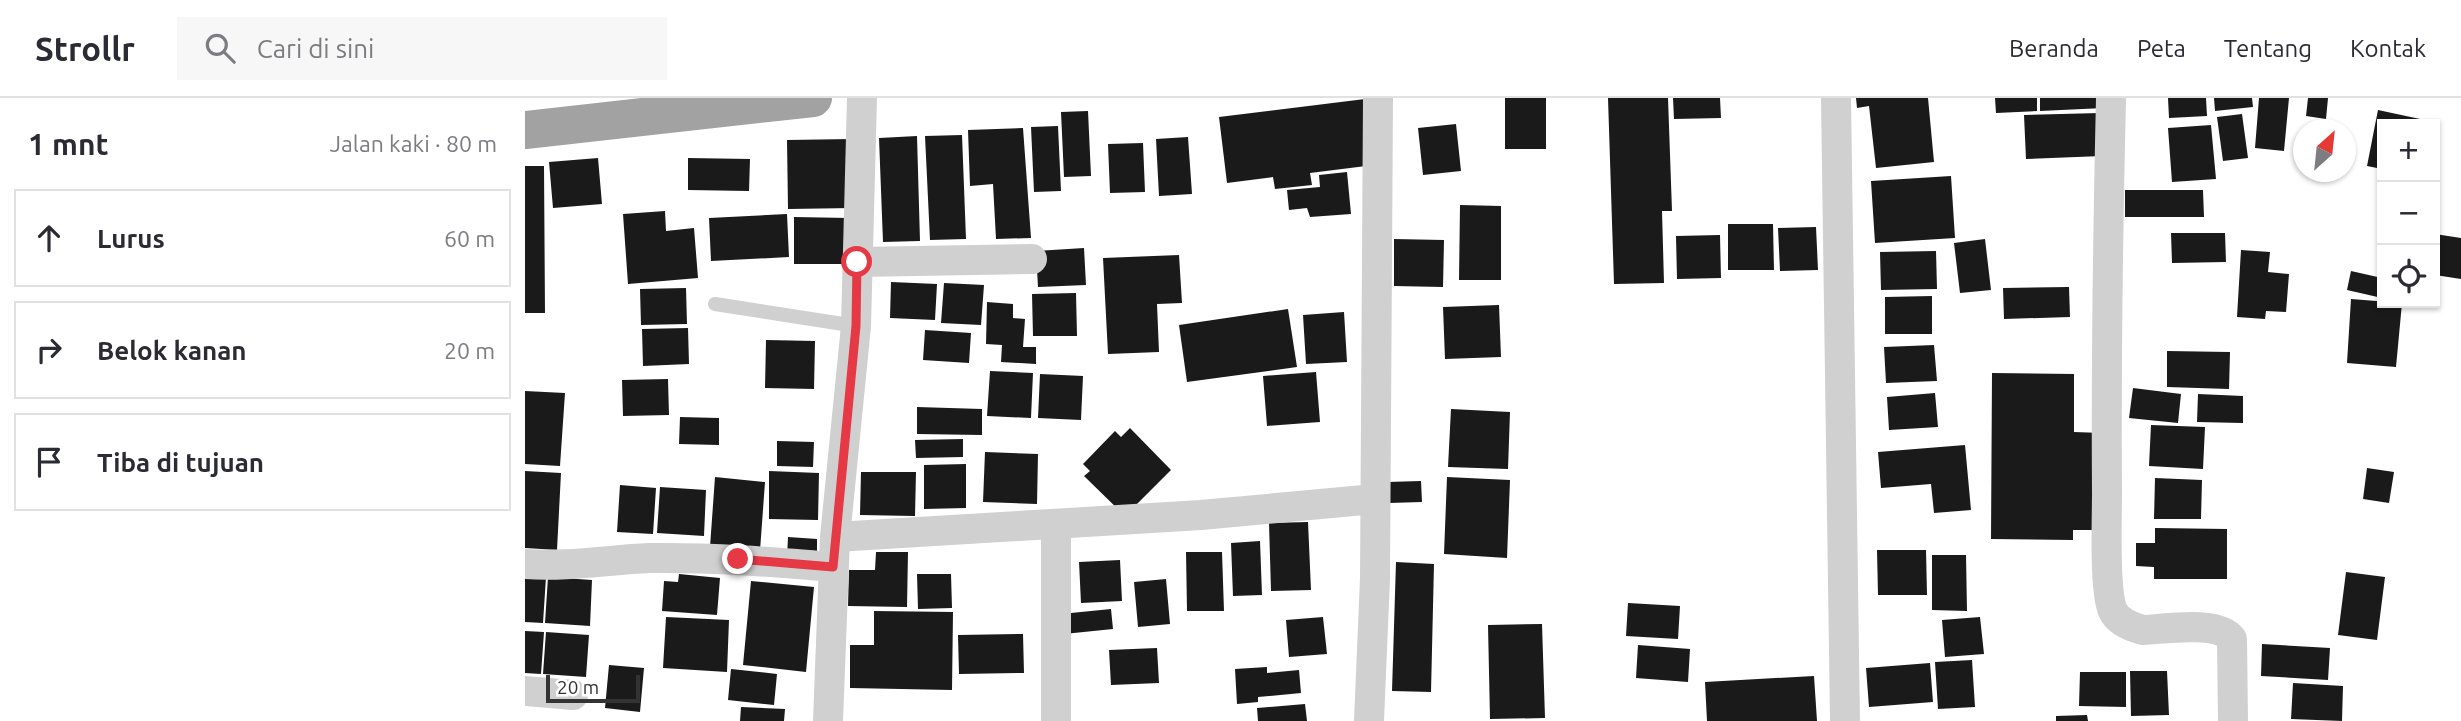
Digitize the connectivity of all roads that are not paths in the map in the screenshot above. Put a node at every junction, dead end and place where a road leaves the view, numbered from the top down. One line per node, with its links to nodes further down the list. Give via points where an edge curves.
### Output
1 (813, 98): 6 (highway)
2 (862, 98): 8 (street)
3 (1378, 98): 11 (street)
4 (1836, 98): 21 (street)
5 (2111, 98): 22 (street, via 2106,328 2110,602 2114,613 2132,627 2216,628 2228,635 2232,639)
6 (525, 130)
7 (1032, 259): 8 (street)
8 (857, 262): 10 (street)
9 (715, 304): 10 (lane)
10 (856, 326): 13 (street)
11 (1375, 499): 12 (street); 20 (street)
12 (1056, 524): 13 (street); 19 (street)
13 (835, 537): 15 (street)
14 (525, 564): 15 (street, via 649,558)
15 (833, 567): 18 (street)
16 (525, 691): 17 (street)
17 (573, 695)
18 (828, 721)
19 (1056, 721)
20 (1369, 721)
21 (1845, 721)
22 (2233, 721)

